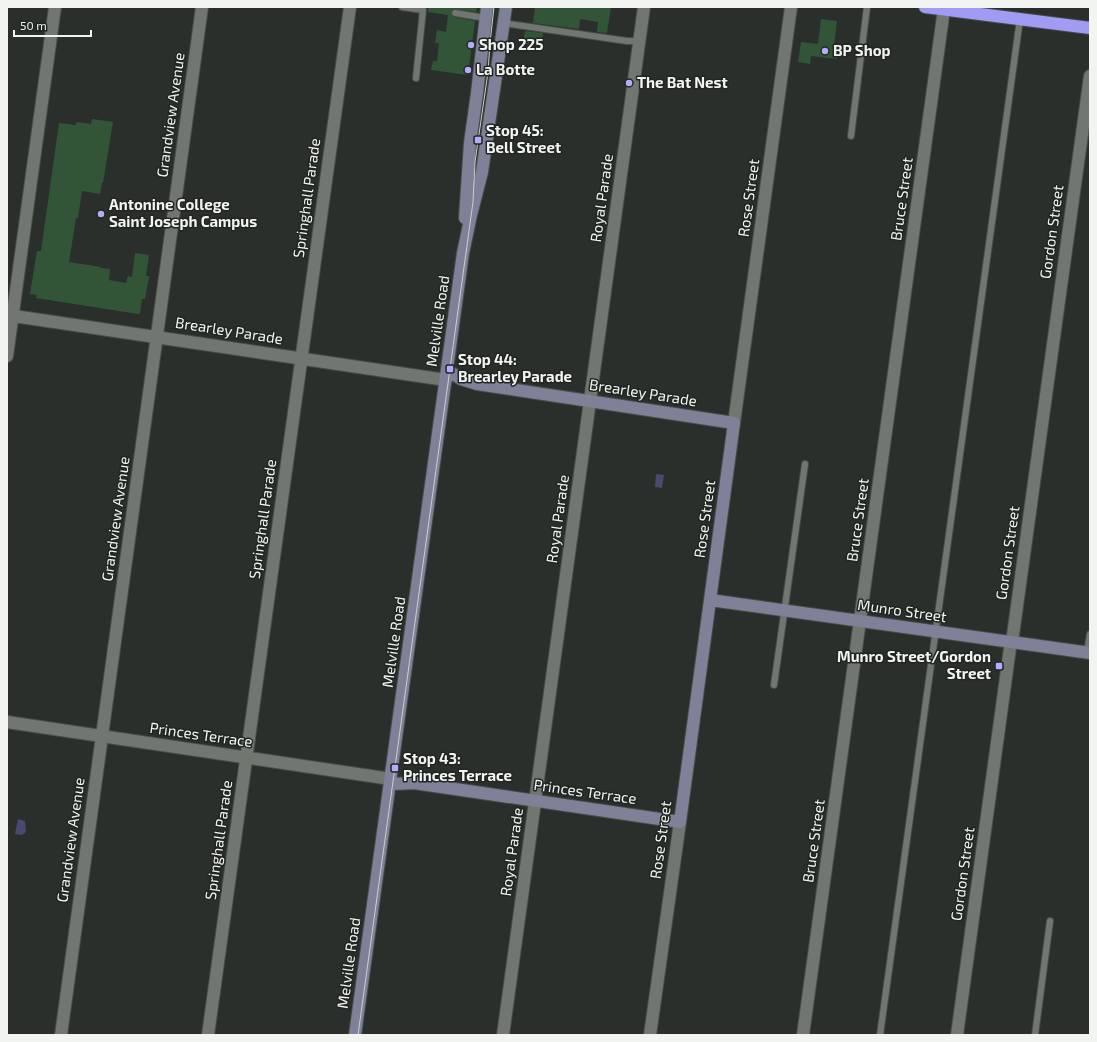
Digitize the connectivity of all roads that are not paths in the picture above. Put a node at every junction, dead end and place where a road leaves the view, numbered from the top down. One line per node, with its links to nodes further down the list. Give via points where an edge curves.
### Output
1 (55, 7): 22 (street)
2 (202, 7): 23 (street, Grandview Avenue)
3 (350, 7): 25 (street, Springhall Parade)
4 (402, 7): 19 (lane, via 423,10)
5 (506, 7): 15 (street, Melville Road)
6 (644, 7): 17 (street, Royal Parade)
7 (791, 7): 29 (street, Rose Street)
8 (867, 7): 20 (lane)
9 (925, 7): 10 (highway)
10 (944, 9): 11 (highway); 33 (street, Bruce Street)
11 (974, 10): 14 (highway)
12 (486, 12): 13 (lane); 21 (street, Melville Road, via 470,143)
13 (455, 13)
14 (1020, 19): 16 (highway); 34 (lane)
15 (503, 23): 17 (lane); 21 (street, Melville Road, via 482,172)
16 (1090, 28)
17 (639, 41): 28 (street, Royal Parade)
18 (1090, 76): 36 (street, Gordon Street)
19 (416, 78)
20 (851, 136)
21 (463, 253): 26 (street, Melville Road)
22 (10, 315): 23 (street, Brearley Parade); 24 (street)
23 (157, 337): 25 (street, Brearley Parade); 40 (street, Grandview Avenue)
24 (7, 356)
25 (302, 358): 26 (street, Brearley Parade); 41 (street, Springhall Parade)
26 (446, 380): 27 (street, Brearley Parade, via 461,379); 27 (street, Brearley Parade, via 460,385); 42 (street, Melville Road)
27 (477, 384): 28 (street, Brearley Parade)
28 (590, 402): 29 (street, Brearley Parade); 43 (street, Royal Parade)
29 (734, 423): 31 (street, Rose Street)
30 (805, 464): 32 (lane)
31 (710, 600): 32 (street, Munro Street); 44 (street, Rose Street)
32 (784, 610): 33 (street, Munro Street); 38 (lane)
33 (860, 621): 34 (street, Munro Street); 51 (street, Bruce Street)
34 (936, 632): 36 (street, Munro Street); 52 (lane)
35 (1090, 634): 37 (lane)
36 (1012, 642): 37 (street, Munro Street); 53 (street, Gordon Street)
37 (1089, 653)
38 (774, 685)
39 (7, 722): 40 (street, Princes Terrace)
40 (102, 736): 41 (street, Princes Terrace); 46 (street, Grandview Avenue)
41 (247, 757): 42 (street, Princes Terrace); 47 (street, Springhall Parade)
42 (391, 779): 43 (street, Princes Terrace); 48 (street, Melville Road)
43 (535, 800): 44 (street, Princes Terrace); 49 (street, Royal Parade)
44 (680, 822): 50 (street, Rose Street)
45 (1050, 921): 54 (lane)
46 (61, 1035)
47 (208, 1035)
48 (355, 1035)
49 (503, 1035)
50 (650, 1035)
51 (803, 1035)
52 (880, 1035)
53 (957, 1035)
54 (1035, 1035)

